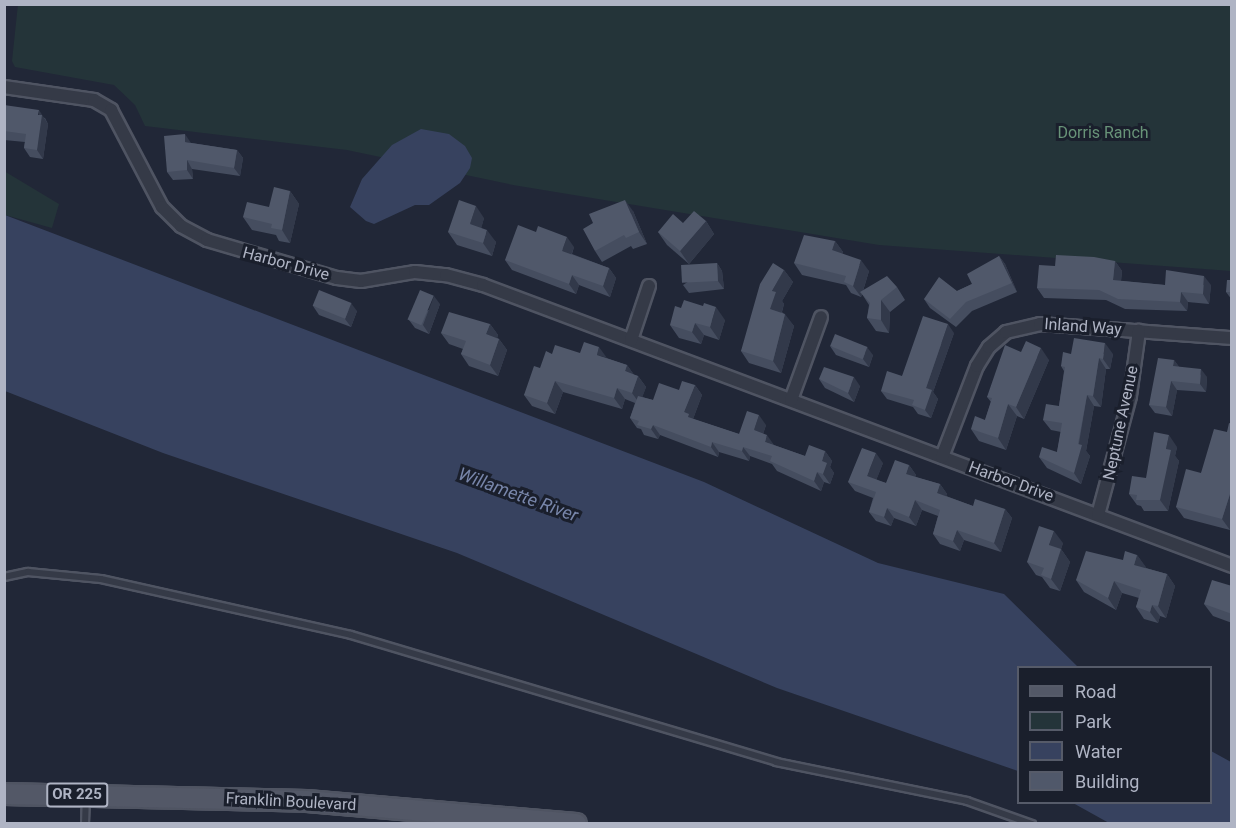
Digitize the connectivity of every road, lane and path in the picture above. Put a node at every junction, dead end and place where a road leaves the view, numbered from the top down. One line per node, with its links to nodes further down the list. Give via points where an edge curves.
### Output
1 (4, 87): 6 (street, Harbor Drive, via 94,100 111,110 162,207 181,226 207,240 337,278 362,281 415,272 446,274)
2 (649, 286): 6 (street)
3 (821, 317): 7 (street)
4 (1139, 331): 5 (street, Inland Way); 8 (street, Inland Way, via 1040,324 1006,332 989,347 977,366); 9 (street, Neptune Avenue, via 1130,396)
5 (1232, 339)
6 (631, 340): 7 (street, Harbor Drive)
7 (791, 400): 8 (street, Harbor Drive)
8 (942, 457): 9 (street, Harbor Drive)
9 (1098, 514): 10 (street, Harbor Drive)
10 (1232, 566)
11 (4, 578): 16 (lane, via 28,572 101,579 351,635 776,762 967,801)
12 (4, 794): 13 (main road, Franklin Boulevard / OR 225)
13 (87, 795): 14 (lane); 15 (main road, Franklin Boulevard / OR 225, via 307,801)
14 (85, 824)
15 (576, 824)
16 (1032, 824)

